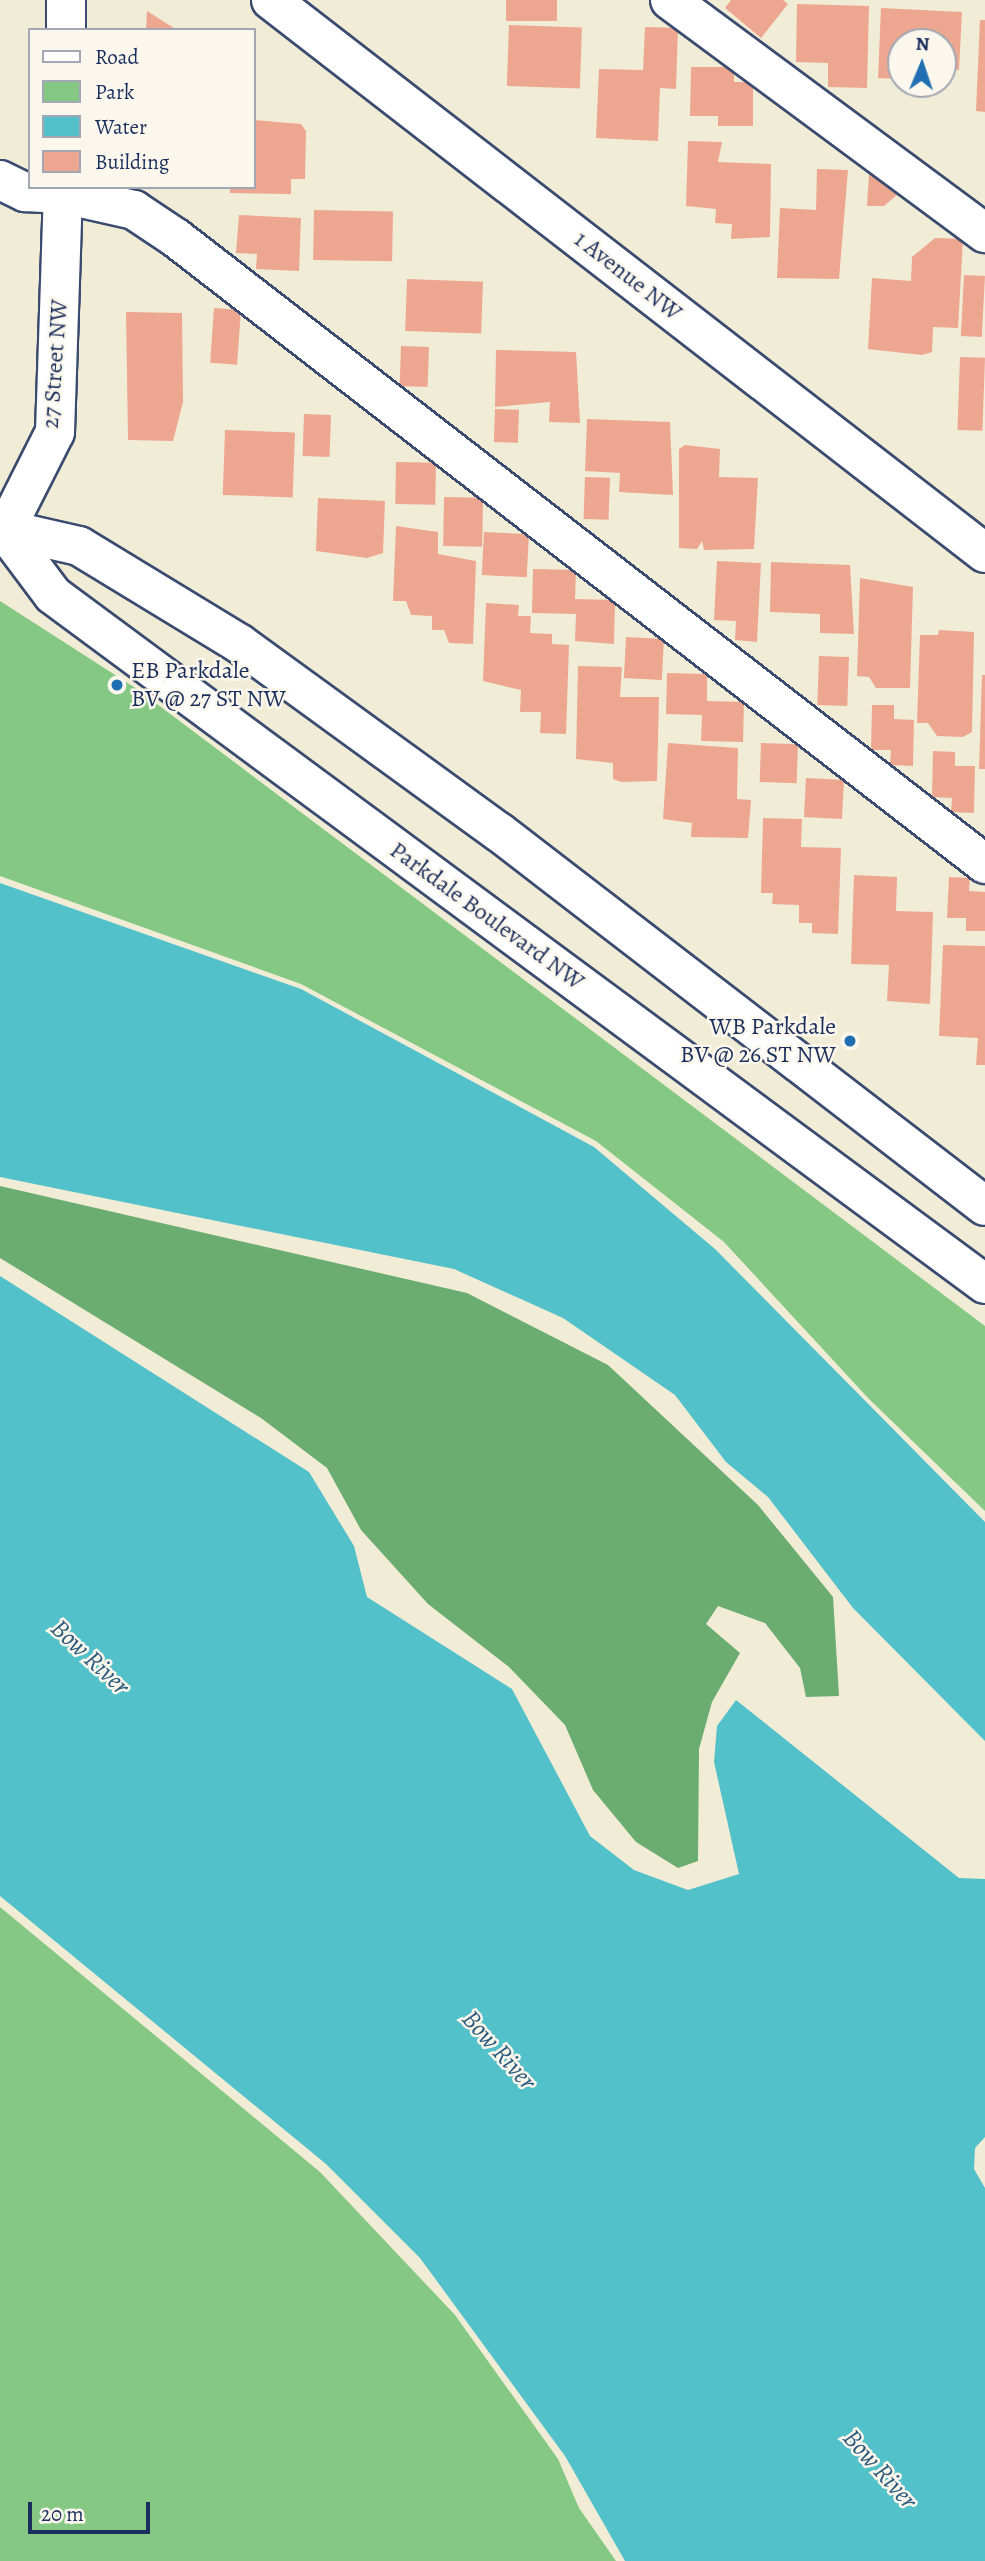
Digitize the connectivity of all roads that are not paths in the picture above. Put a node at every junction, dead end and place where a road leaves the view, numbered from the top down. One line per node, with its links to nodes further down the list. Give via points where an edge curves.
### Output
1 (66, 0): 4 (main road)
2 (271, 0): 9 (main road, 1 Avenue NW)
3 (670, 0): 7 (main road)
4 (66, 28)
5 (0, 180): 6 (main road, via 24,192)
6 (63, 190): 8 (main road, 27 Street NW, via 54,432); 10 (main road, via 134,210 176,238)
7 (985, 233)
8 (2, 530): 11 (main road, via 79,546 240,644 499,832); 12 (main road, Parkdale Boulevard NW, via 53,596)
9 (985, 553)
10 (985, 864)
11 (985, 1206)
12 (985, 1284)

